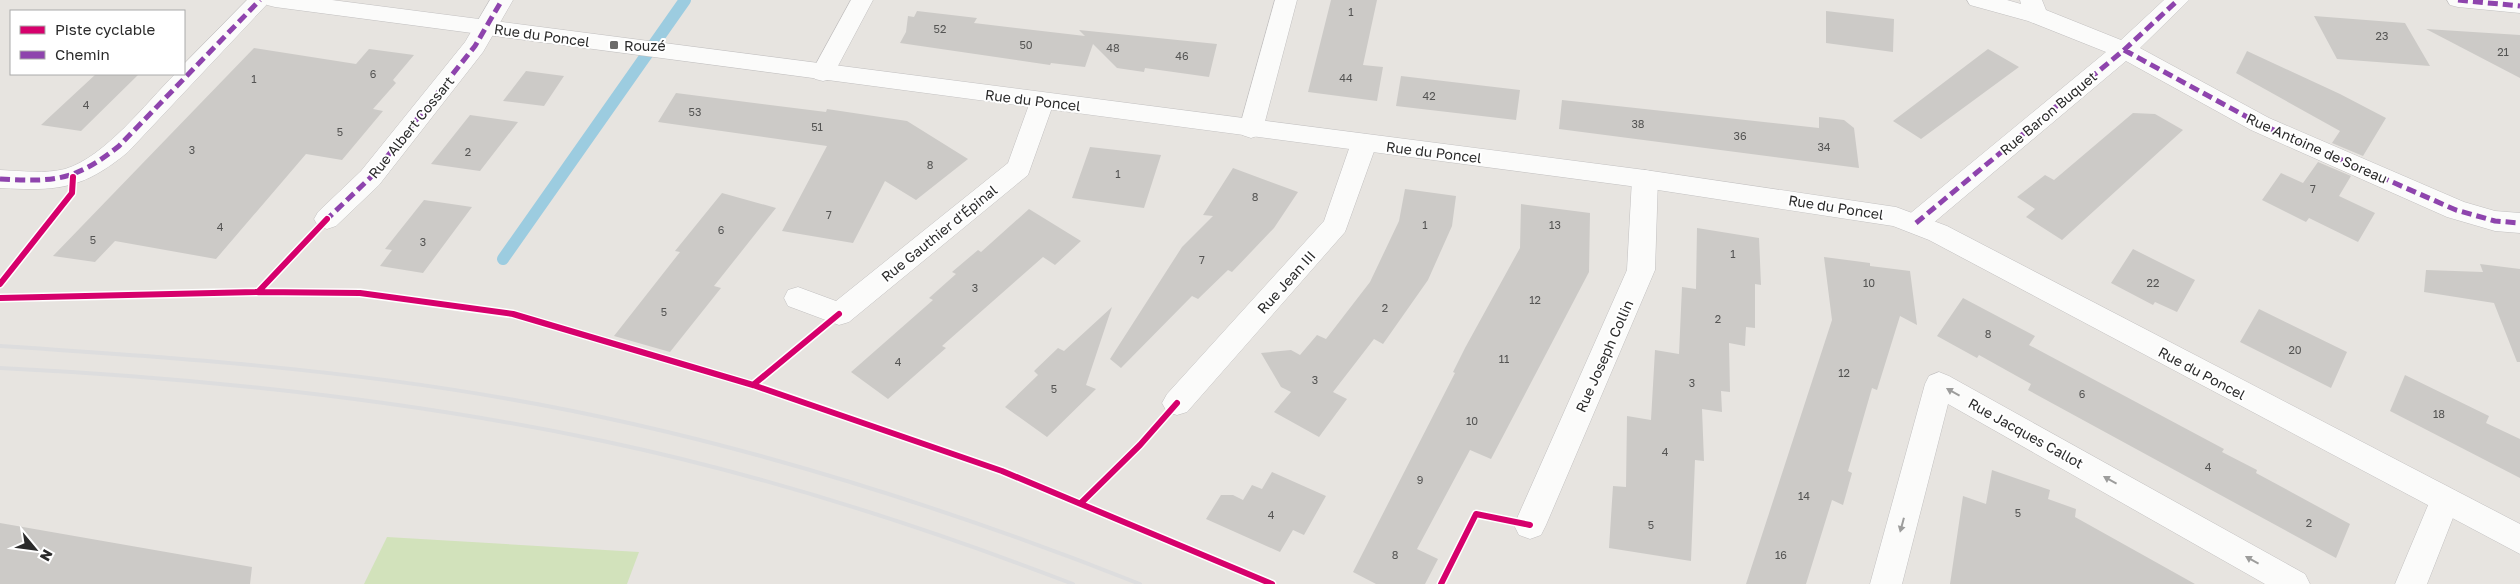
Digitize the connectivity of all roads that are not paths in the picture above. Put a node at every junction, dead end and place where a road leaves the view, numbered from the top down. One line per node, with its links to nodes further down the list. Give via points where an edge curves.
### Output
1 (260, 0): 17 (street, via 98,164 74,177 48,182)
2 (276, 0): 11 (street, Rue du Poncel)
3 (502, 0): 11 (street, Rue Albert Cossart)
4 (862, 0): 13 (street)
5 (1286, 0): 15 (street)
6 (1978, 0): 10 (street, Rue Antoine de Soreau)
7 (2178, 0): 12 (street, Rue Baron Buquet)
8 (2458, 0): 9 (street)
9 (2520, 6)
10 (2034, 8): 12 (street, Rue Antoine de Soreau)
11 (485, 28): 13 (street, Rue du Poncel); 19 (street, Rue Albert Cossart, via 475,46 370,178)
12 (2124, 50): 20 (street, Rue Baron Buquet); 21 (street, Rue Antoine de Soreau, via 2278,132 2456,210 2495,221)
13 (823, 73): 14 (street, Rue du Poncel)
14 (1042, 102): 15 (street, Rue du Poncel); 22 (street, Rue Gauthier d'Épinal, via 1019,168 847,308 839,314)
15 (1251, 129): 16 (street, Rue du Poncel)
16 (1364, 143): 18 (street, Rue du Poncel); 23 (street, Rue Jean III, via 1336,225)
17 (0, 179)
18 (1645, 179): 20 (street, Rue du Poncel, via 1866,211); 25 (street, Rue Joseph Collin, via 1641,270)
19 (327, 219)
20 (1916, 223): 24 (street, Rue du Poncel)
21 (2520, 223)
22 (798, 298)
23 (1178, 403)
24 (2445, 500): 26 (street, Rue du Poncel); 29 (street)
25 (1530, 525)
26 (2520, 540)
27 (1886, 584): 28 (street, Rue Jacques Callot, one-way to 27, via 1939,384)
28 (2294, 584)
29 (2411, 584)

